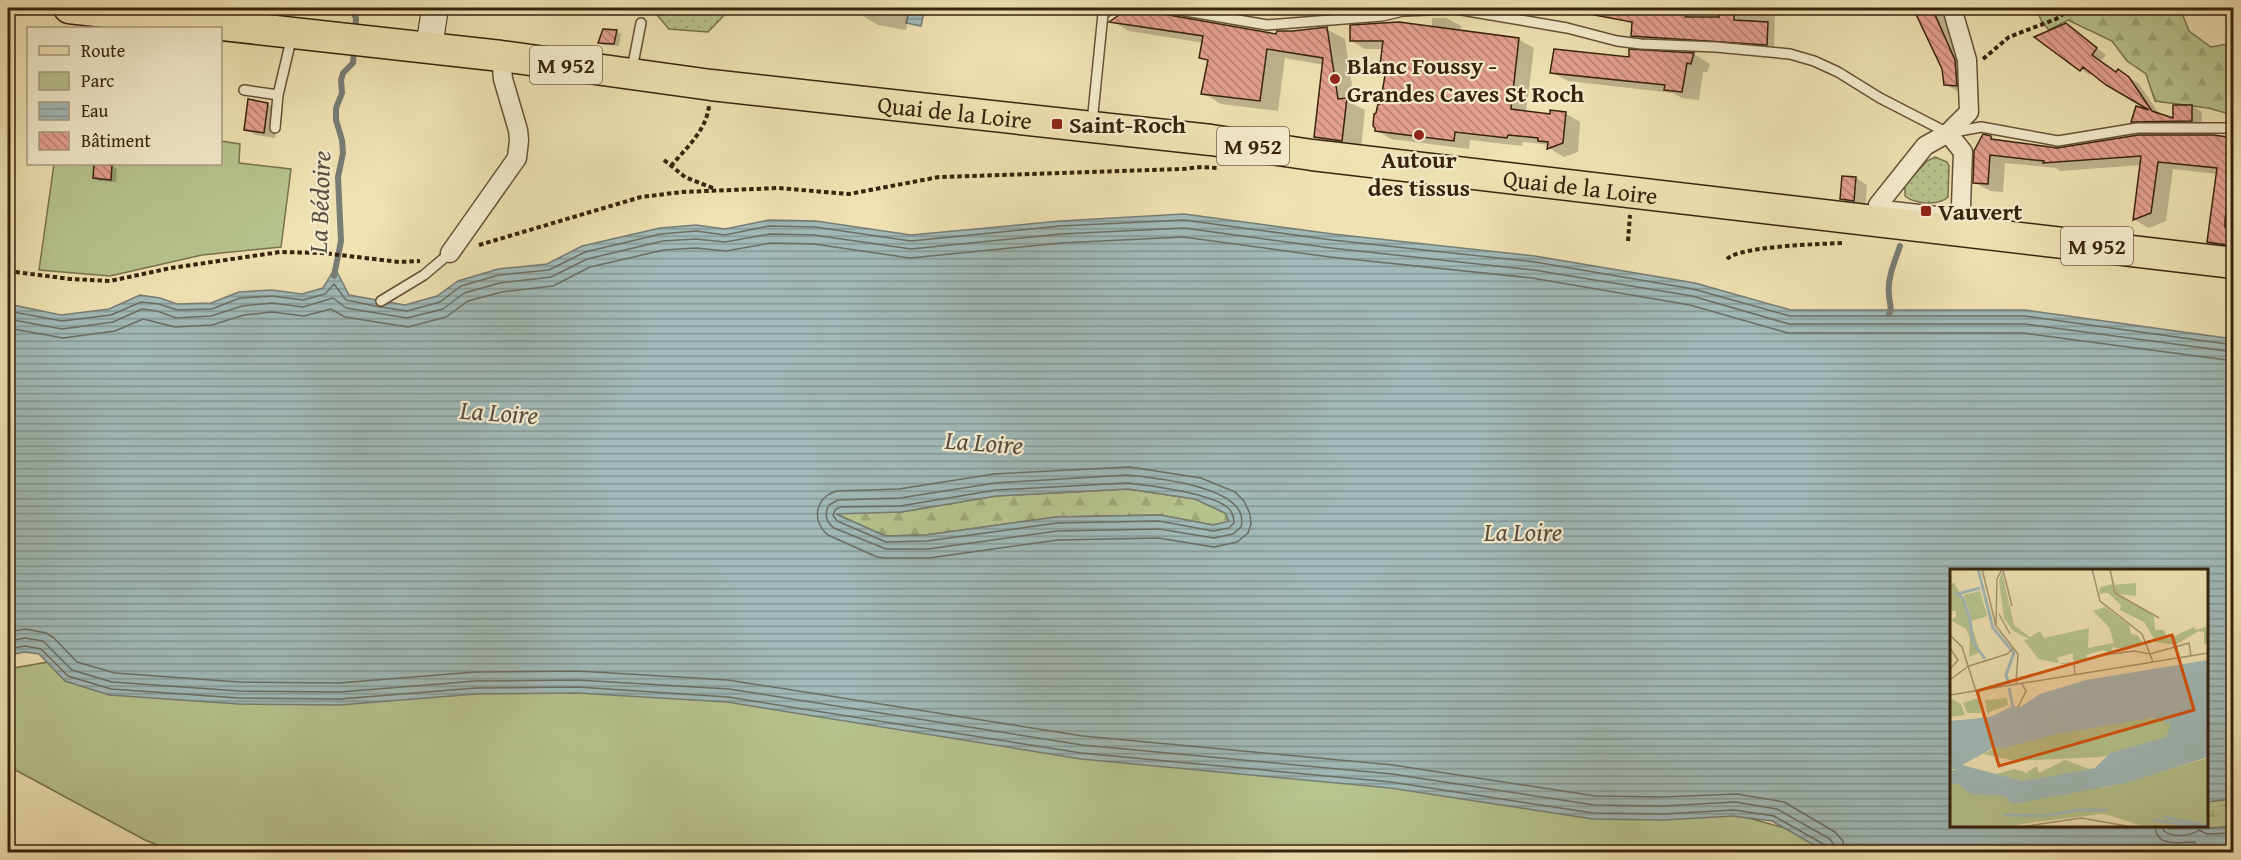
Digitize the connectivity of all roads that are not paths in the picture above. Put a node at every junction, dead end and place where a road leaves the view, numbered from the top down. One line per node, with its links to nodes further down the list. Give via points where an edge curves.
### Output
1 (69, 8): 7 (main road, M 952)
2 (435, 8): 8 (street)
3 (1112, 8): 14 (lane, via 1103,15)
4 (1168, 8): 16 (lane, via 1267,25 1456,9 1567,27 1617,41 1790,54 1838,72)
5 (1952, 8): 16 (street, via 1969,69 1969,112)
6 (641, 23): 10 (lane)
7 (331, 36): 8 (main road, M 952); 12 (lane)
8 (429, 48): 9 (main road, M 952)
9 (501, 56): 10 (main road, Quai de la Loire / M 952); 19 (street, via 503,79 518,130 517,158)
10 (632, 74): 14 (main road, Quai de la Loire / M 952)
11 (244, 90): 12 (lane)
12 (278, 95): 13 (lane)
13 (275, 128)
14 (1091, 128): 17 (main road, Quai de la Loire / M 952)
15 (2234, 128): 16 (lane, via 2137,128 2058,141 1981,127)
16 (1948, 133): 17 (street, via 1925,146); 18 (street, via 1963,153)
17 (1873, 215): 18 (main road, Quai de la Loire / M 952)
18 (1960, 222): 20 (main road, Quai de la Loire / M 952)
19 (450, 254): 21 (lane)
20 (2234, 263)
21 (381, 301)

